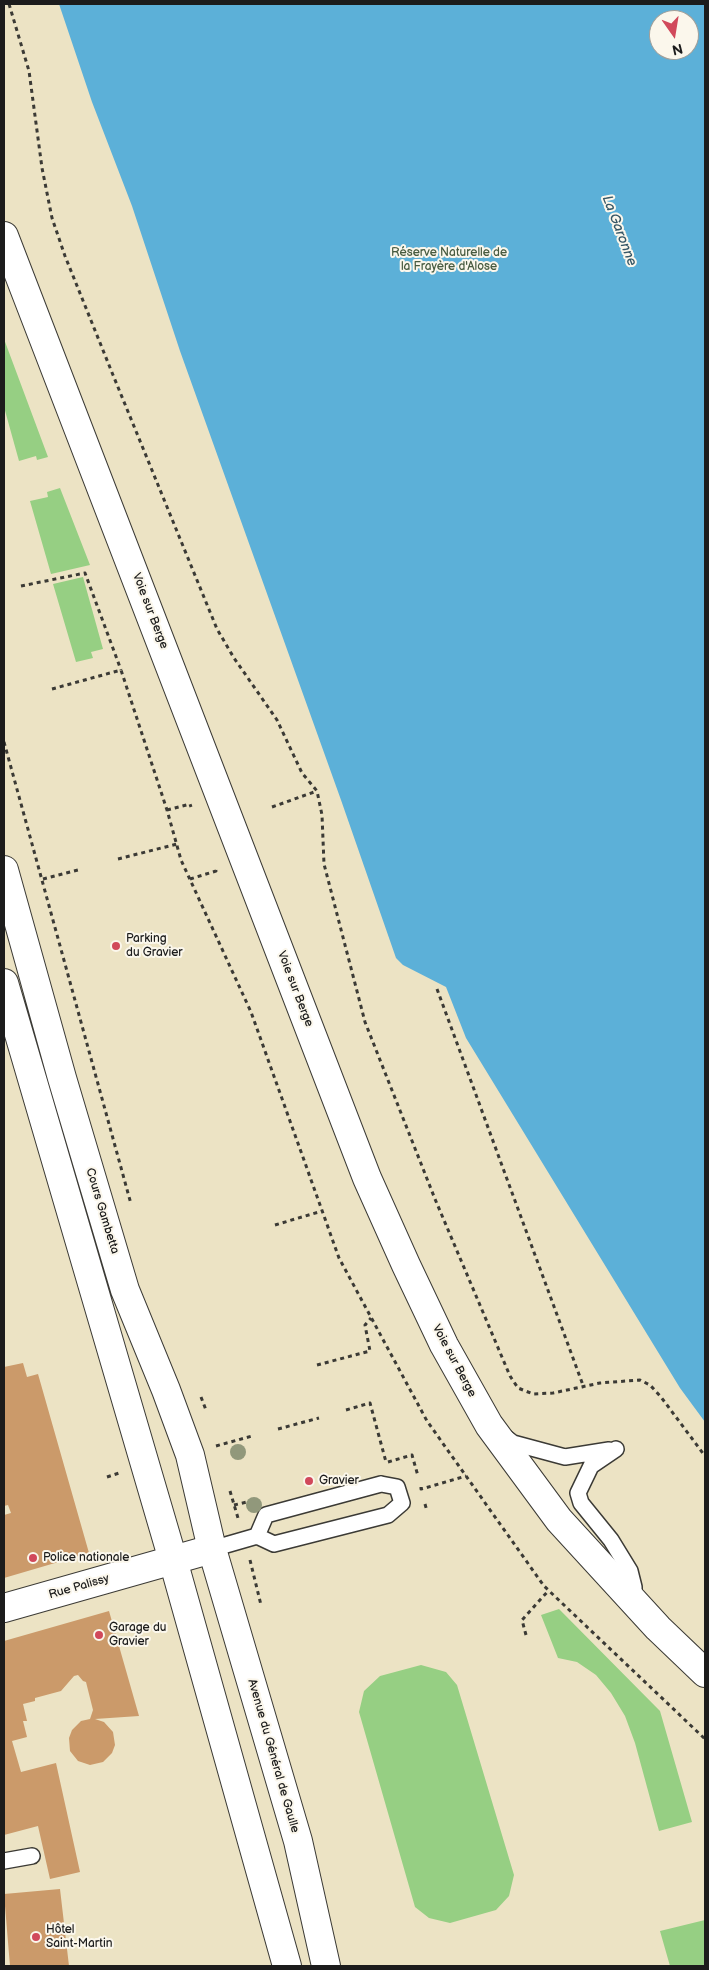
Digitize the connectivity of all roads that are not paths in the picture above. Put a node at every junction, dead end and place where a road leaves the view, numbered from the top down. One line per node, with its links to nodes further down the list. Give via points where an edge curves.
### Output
1 (4, 236): 4 (main road, Voie sur Berge, via 367,1178 444,1345)
2 (4, 870): 6 (main road, Cours Gambetta, via 126,1290 190,1455)
3 (4, 983): 7 (main road)
4 (489, 1425): 8 (main road, Voie sur Berge, via 559,1520); 8 (lane, via 513,1443 553,1455 565,1457 616,1449 591,1466 578,1493 581,1504 611,1540 630,1571)
5 (257, 1536): 5 (lane, via 274,1544 388,1515 402,1502 397,1487 381,1484 266,1515); 6 (lane)
6 (212, 1549): 7 (main road, Rue Palissy); 14 (main road, Avenue du Général de Gaulle, via 298,1841)
7 (173, 1560): 9 (main road, Rue Palissy); 13 (main road)
8 (634, 1602): 10 (main road, Voie sur Berge)
9 (4, 1608)
10 (705, 1673)
11 (32, 1856): 12 (lane)
12 (4, 1861)
13 (287, 1966)
14 (326, 1966)

